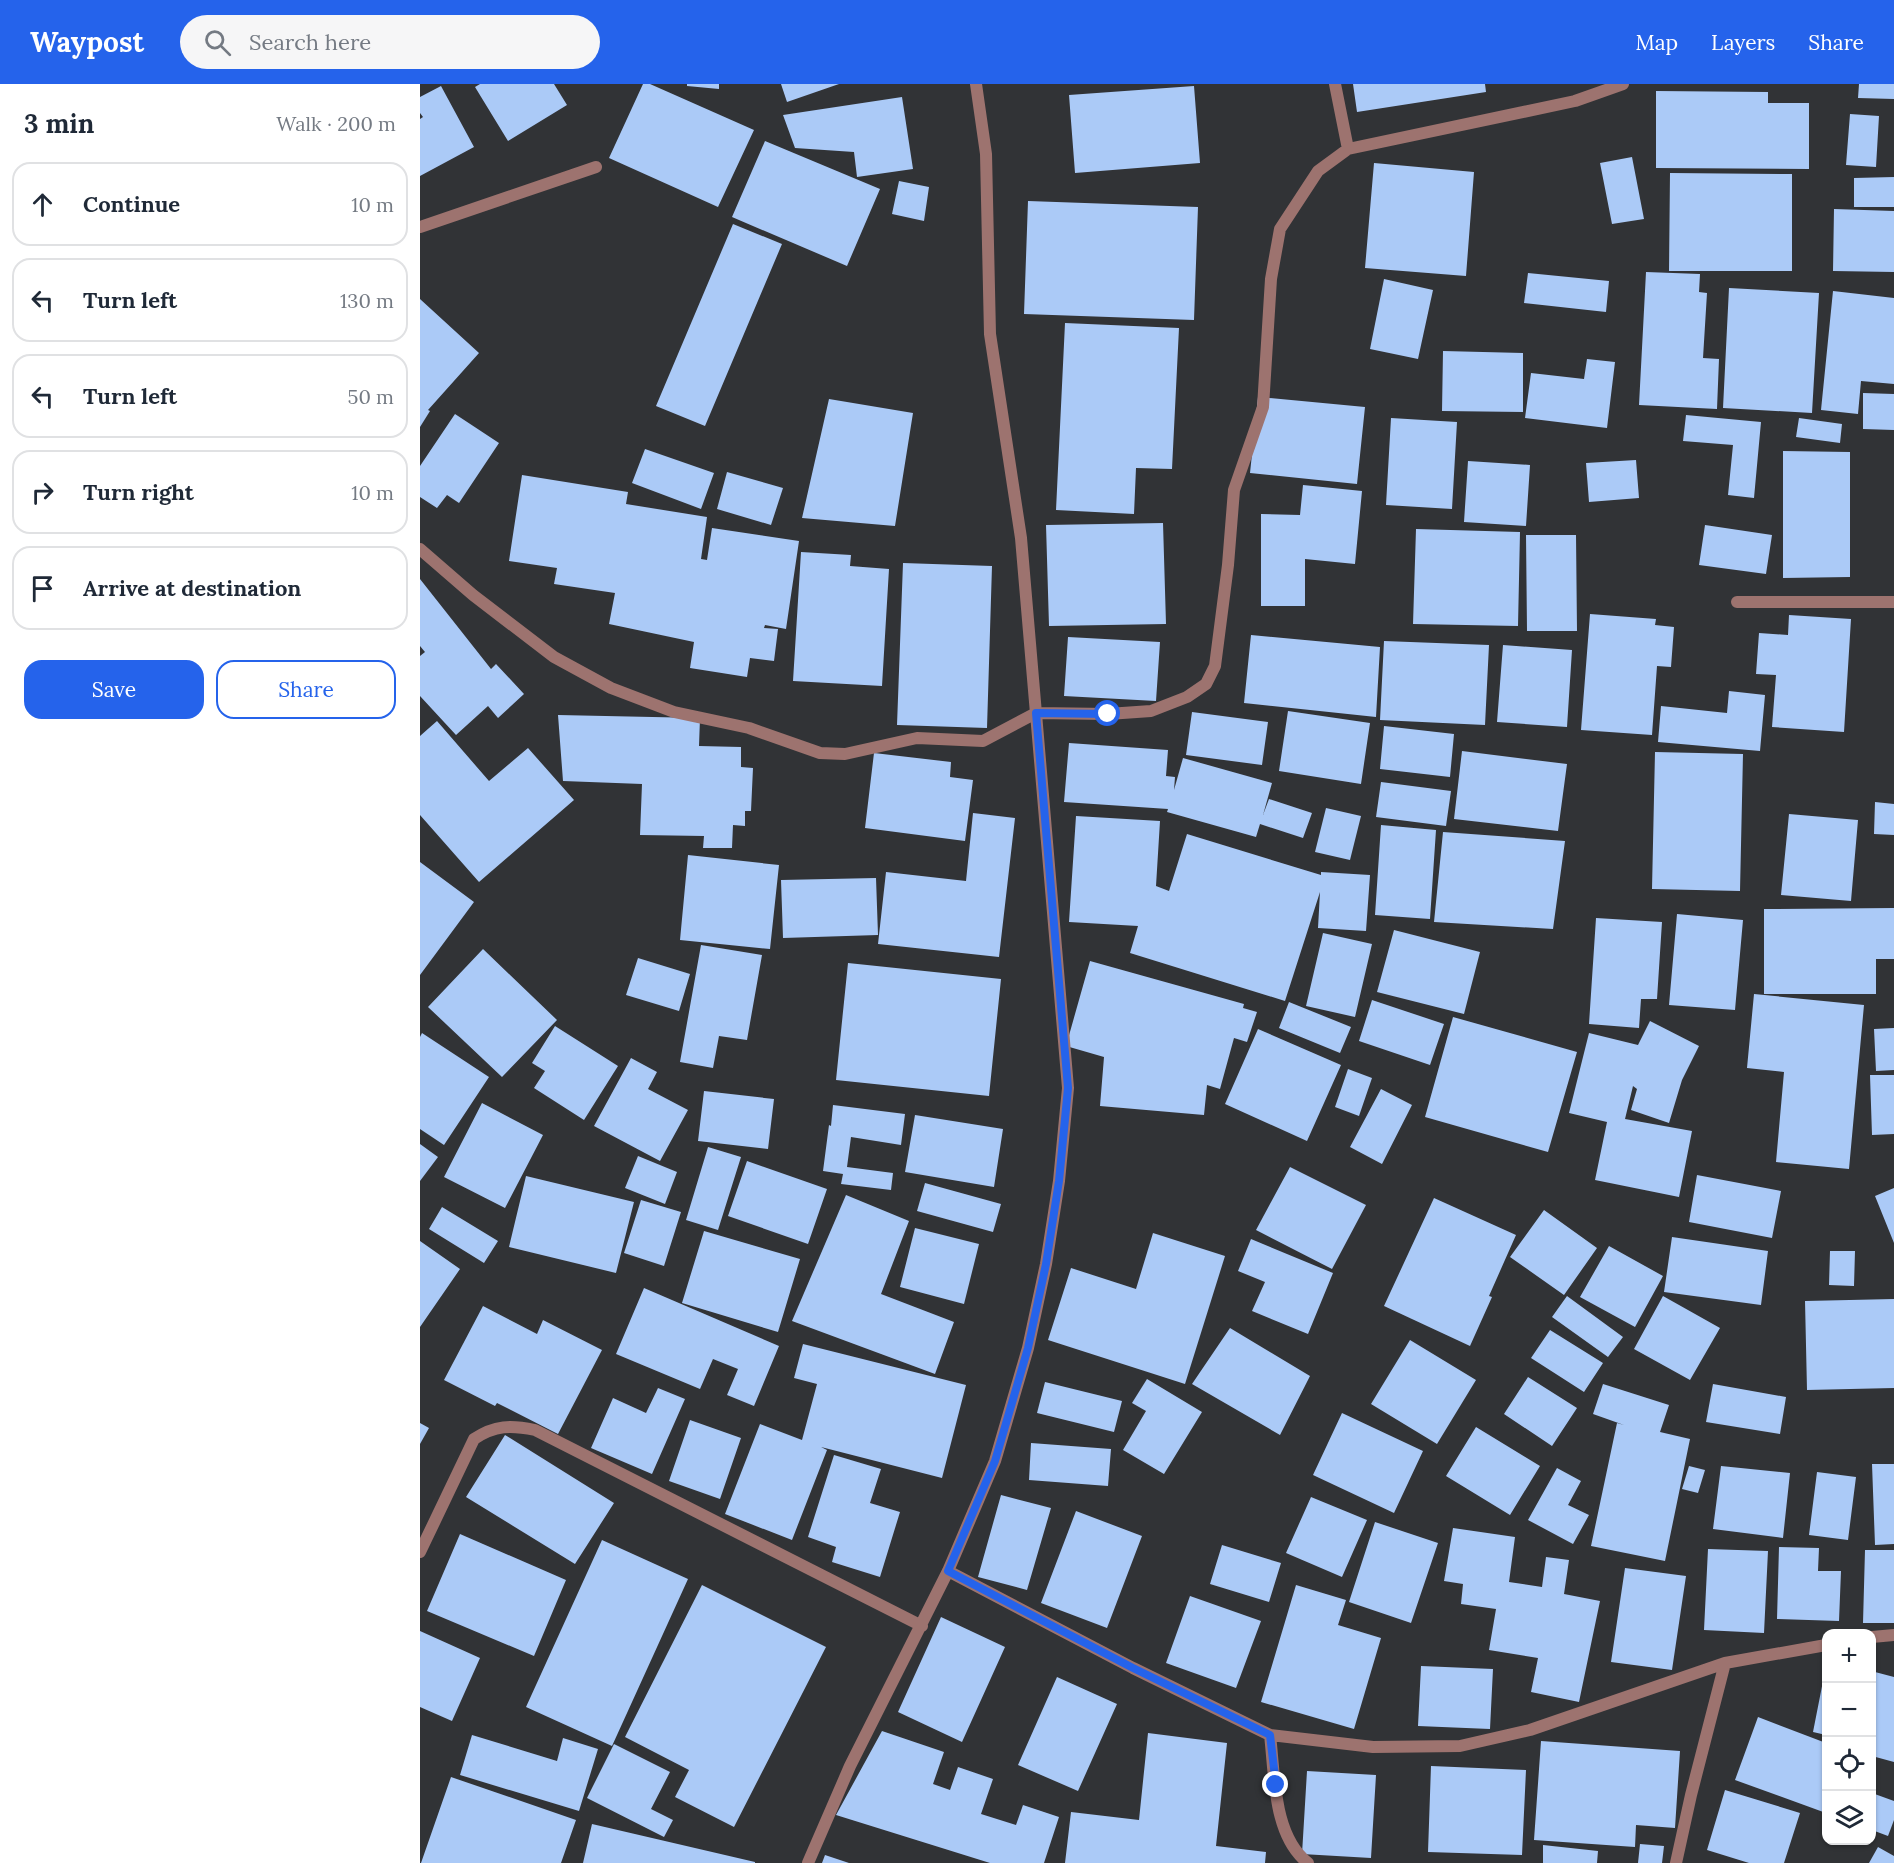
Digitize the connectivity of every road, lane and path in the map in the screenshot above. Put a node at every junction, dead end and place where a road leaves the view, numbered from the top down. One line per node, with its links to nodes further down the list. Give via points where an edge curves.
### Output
1 (976, 84): 10 (street, via 986,154 990,334 1021,538)
2 (1335, 84): 4 (street)
3 (1623, 84): 4 (street, via 1575,101)
4 (1348, 149): 10 (street, via 1318,171 1280,229 1271,279 1263,407 1234,490 1215,666 1206,684 1187,697 1151,711)
5 (596, 167): 6 (street)
6 (420, 227)
7 (420, 549): 10 (street, via 554,657 611,688 674,712 748,728 820,753 845,754 917,738 983,741)
8 (1737, 602): 9 (street)
9 (1894, 602)
10 (1036, 713): 12 (street, via 1068,1088 1059,1181 1028,1348 995,1461)
11 (420, 1552): 13 (street, via 474,1439 489,1429 521,1427 536,1430)
12 (948, 1571): 13 (street); 18 (street)
13 (922, 1626): 19 (street, via 850,1766)
14 (1894, 1635): 15 (street)
15 (1876, 1637)
16 (1822, 1646): 17 (street)
17 (1725, 1663): 18 (street, via 1530,1730 1460,1746 1373,1747); 21 (street)
18 (1270, 1735): 20 (street, via 1281,1825 1298,1855)
19 (808, 1863)
20 (1308, 1863)
21 (1676, 1863)

